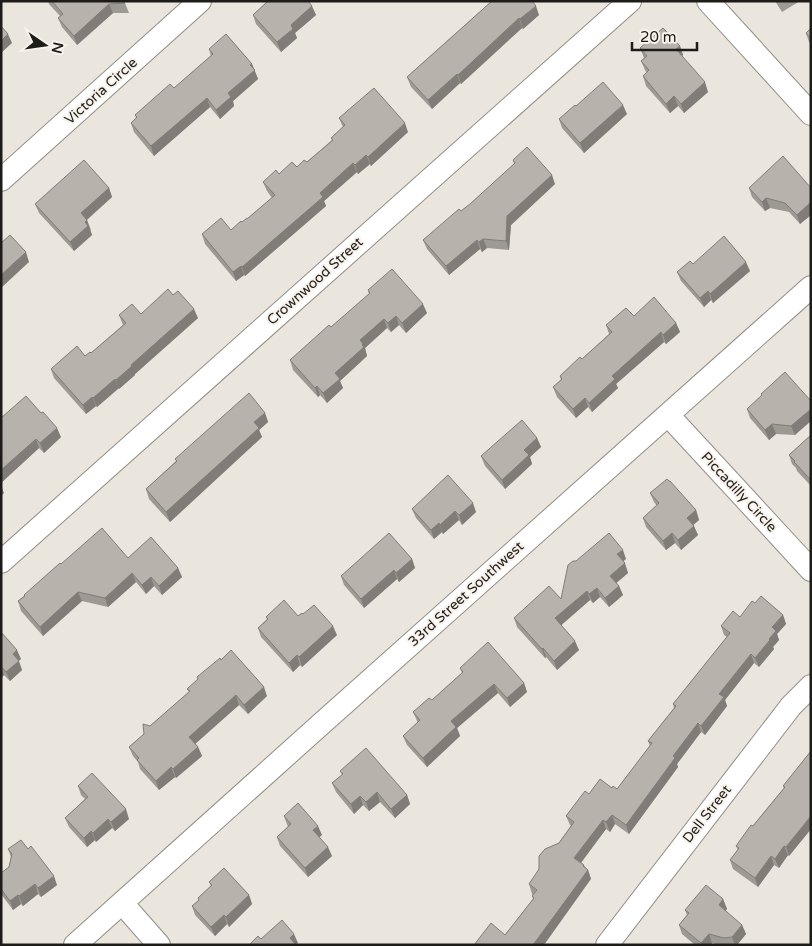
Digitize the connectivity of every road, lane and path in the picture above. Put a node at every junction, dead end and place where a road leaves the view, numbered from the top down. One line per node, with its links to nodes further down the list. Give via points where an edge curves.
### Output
1 (200, 1): 5 (street, Victoria Circle)
2 (630, 1): 8 (street, Crownwood Street)
3 (708, 1): 4 (street)
4 (811, 114)
5 (1, 180)
6 (811, 287): 7 (street, 33rd Street Southwest)
7 (668, 415): 9 (street, Piccadilly Circle); 11 (street, 33rd Street Southwest)
8 (1, 562)
9 (811, 570)
10 (811, 686): 14 (street, Dell Street, via 791,706)
11 (122, 903): 12 (street, 33rd Street Southwest); 13 (street)
12 (75, 945)
13 (159, 945)
14 (607, 945)

